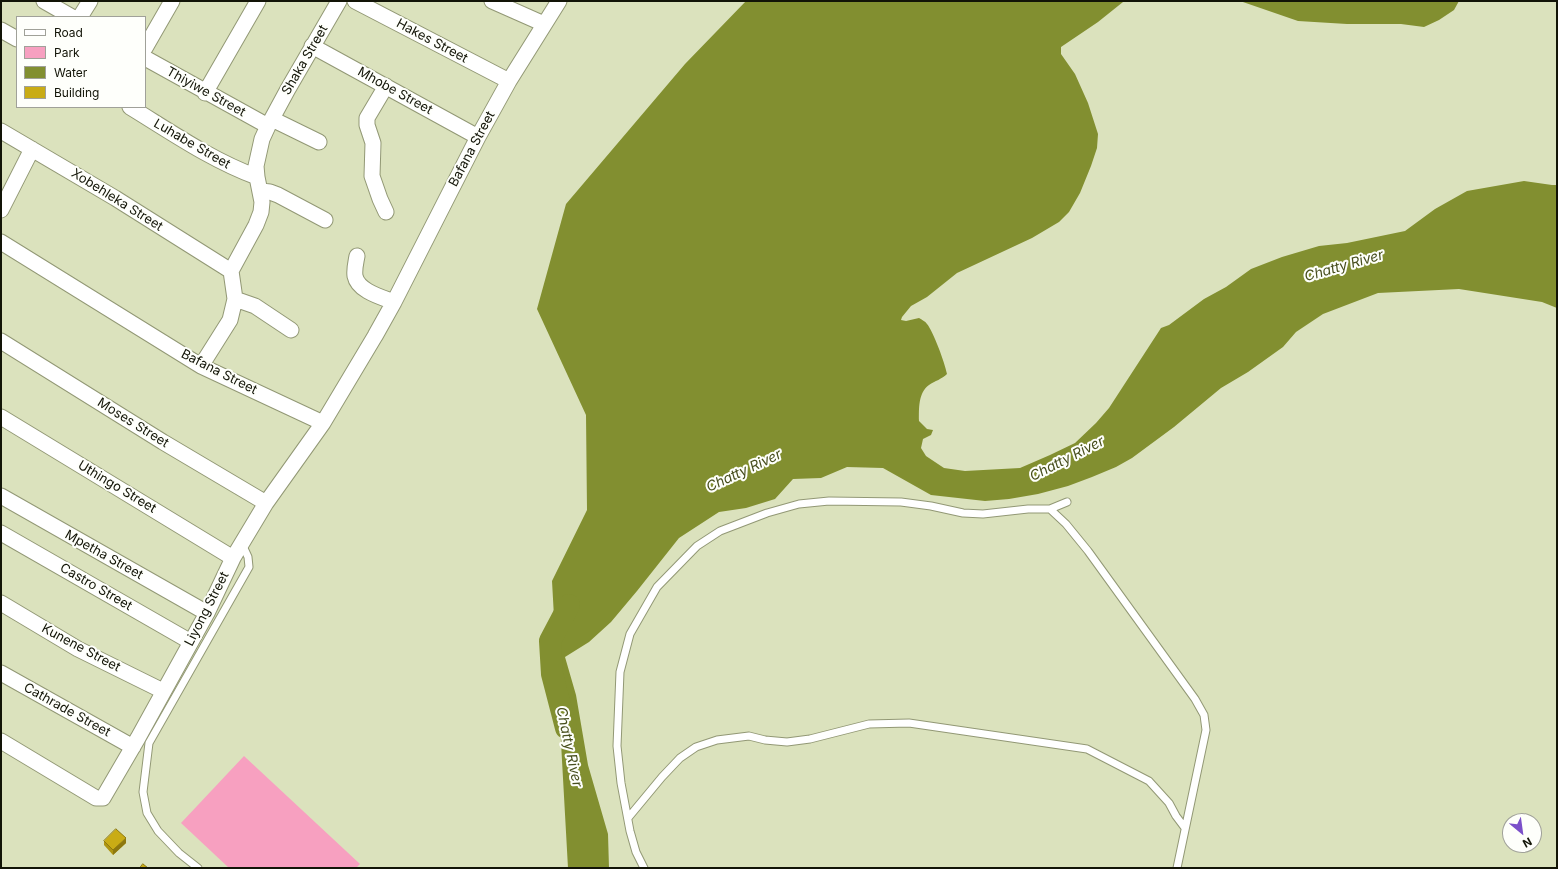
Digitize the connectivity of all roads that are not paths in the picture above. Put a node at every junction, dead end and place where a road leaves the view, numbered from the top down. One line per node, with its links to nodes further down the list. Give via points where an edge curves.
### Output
1 (44, 1): 9 (street)
2 (90, 1): 10 (street)
3 (172, 1): 14 (street)
4 (258, 1): 19 (street)
5 (339, 1): 15 (street, Shaka Street)
6 (355, 1): 17 (street, Hakes Street)
7 (492, 1): 11 (street)
8 (559, 1): 11 (street, Bafana Street)
9 (70, 16)
10 (81, 16)
11 (544, 24): 17 (street, Bafana Street)
12 (1, 30): 13 (street)
13 (16, 39)
14 (146, 46)
15 (312, 46): 18 (street, Mhobe Street); 21 (street, Shaka Street)
16 (146, 59): 19 (street, Thiyiwe Street)
17 (509, 81): 23 (street, Bafana Street)
18 (386, 86): 23 (street, Mhobe Street); 28 (street, via 367,118 372,143 372,176)
19 (205, 93): 21 (street, Thiyiwe Street)
20 (132, 108): 26 (street, Luhabe Street)
21 (270, 122): 24 (street); 26 (street, Shaka Street, via 256,166)
22 (1, 131): 25 (street, Xobehleka Street)
23 (478, 137): 34 (street, Bafana Street)
24 (319, 142)
25 (32, 149): 27 (street); 32 (street, Xobehleka Street)
26 (259, 184): 29 (street); 32 (street, Shaka Street, via 261,212)
27 (1, 210)
28 (386, 212)
29 (325, 220)
30 (1, 242): 37 (street, Bafana Street)
31 (358, 256): 34 (street, via 355,276 357,282)
32 (231, 271): 33 (street)
33 (235, 299): 35 (street, via 255,306); 37 (street, via 230,320)
34 (394, 302): 39 (street, Bafana Street)
35 (291, 330)
36 (1, 341): 42 (street, Moses Street)
37 (201, 366): 39 (street, Bafana Street)
38 (1, 417): 46 (street, Uthingo Street)
39 (323, 423): 42 (street, Liyong Street)
40 (1, 496): 48 (street, Mpetha Street)
41 (1066, 502): 43 (lane)
42 (266, 503): 45 (street, Liyong Street)
43 (1050, 509): 54 (lane, via 983,514 962,513 901,502 829,501 799,504 720,531 697,546 657,587 630,634 620,672 616,746); 55 (lane, via 1088,551 1204,715 1206,730)
44 (1, 533): 49 (street, Castro Street)
45 (242, 544): 46 (street, Liyong Street); 56 (lane, via 248,557 248,567 148,743 143,792 147,813 158,831)
46 (233, 558): 48 (street, Liyong Street)
47 (1, 603): 51 (street, Kunene Street, via 78,649)
48 (207, 613): 49 (street, Liyong Street)
49 (191, 642): 51 (street, Liyong Street)
50 (1, 673): 53 (street, Cathrade Street)
51 (163, 691): 53 (street, Liyong Street)
52 (1, 741): 53 (street, Liyong Street, via 100,798 105,795)
53 (133, 747)
54 (628, 818): 55 (lane, via 666,772 696,747 717,740 749,736 787,742 810,739 869,724 910,723 1087,749 1149,781 1169,802); 57 (lane, via 636,852)
55 (1185, 828): 58 (lane)
56 (198, 868)
57 (644, 868)
58 (1177, 868)

